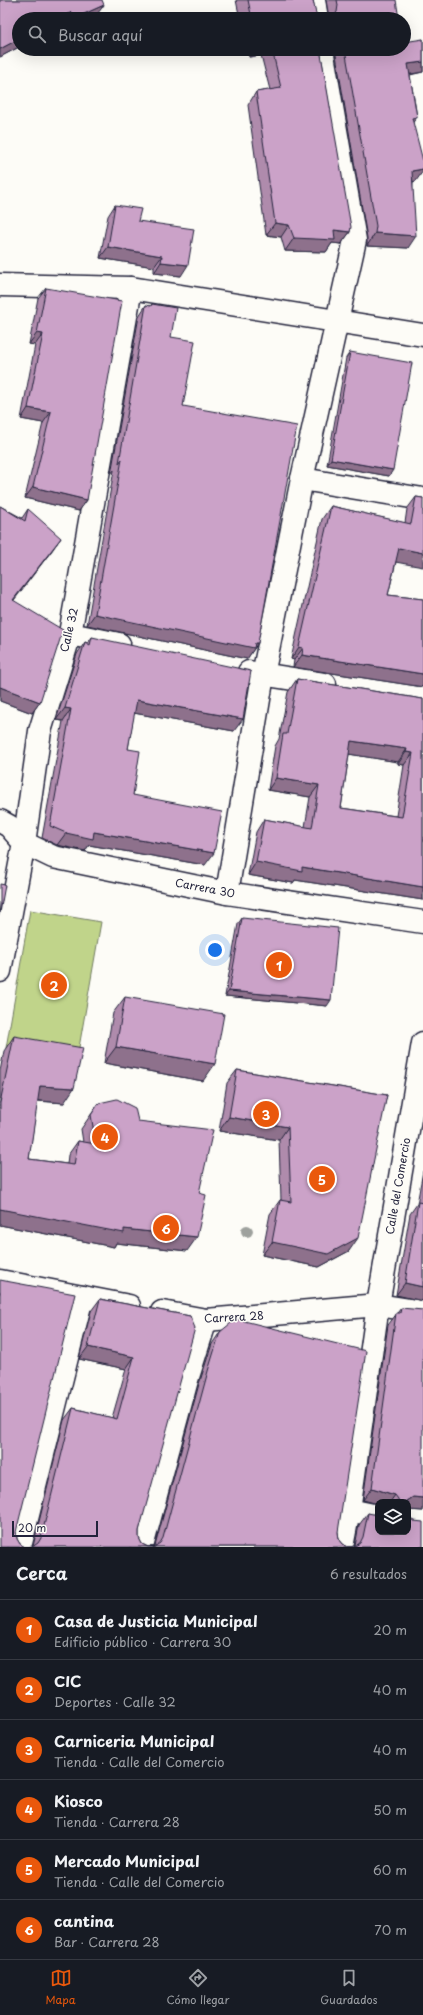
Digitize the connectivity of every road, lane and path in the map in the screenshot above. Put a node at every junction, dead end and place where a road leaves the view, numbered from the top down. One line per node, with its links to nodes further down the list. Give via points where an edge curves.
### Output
1 (314, 0): 2 (street)
2 (316, 12)
3 (323, 56): 6 (street, via 355,240)
4 (0, 285): 5 (street)
5 (130, 288): 6 (street); 10 (street, Calle 32)
6 (338, 320): 7 (street); 8 (street)
7 (423, 335)
8 (302, 479): 9 (street); 13 (street)
9 (423, 499)
10 (70, 634): 11 (street); 16 (street, Calle 32, via 40,732)
11 (139, 648)
12 (232, 668): 13 (street)
13 (263, 675): 14 (street); 17 (street)
14 (347, 688)
15 (0, 821): 16 (street, Carrera 30, via 9,826)
16 (24, 843): 17 (street, Carrera 30, via 53,857); 19 (street, Calle 32)
17 (227, 893): 18 (street, Carrera 30)
18 (423, 922)
19 (0, 971)
20 (423, 1043): 21 (street, Calle del Comercio)
21 (416, 1120): 24 (street, Calle del Comercio)
22 (0, 1281): 23 (street, Carrera 28)
23 (82, 1297): 26 (street, Carrera 28); 29 (street)
24 (378, 1305): 25 (street, Carrera 28); 26 (street, Carrera 28); 27 (street, Calle del Comercio)
25 (423, 1312)
26 (206, 1320): 30 (street)
27 (349, 1510): 28 (street); 31 (street, Calle del Comercio)
28 (375, 1515)
29 (20, 1547)
30 (142, 1547)
31 (342, 1547)

